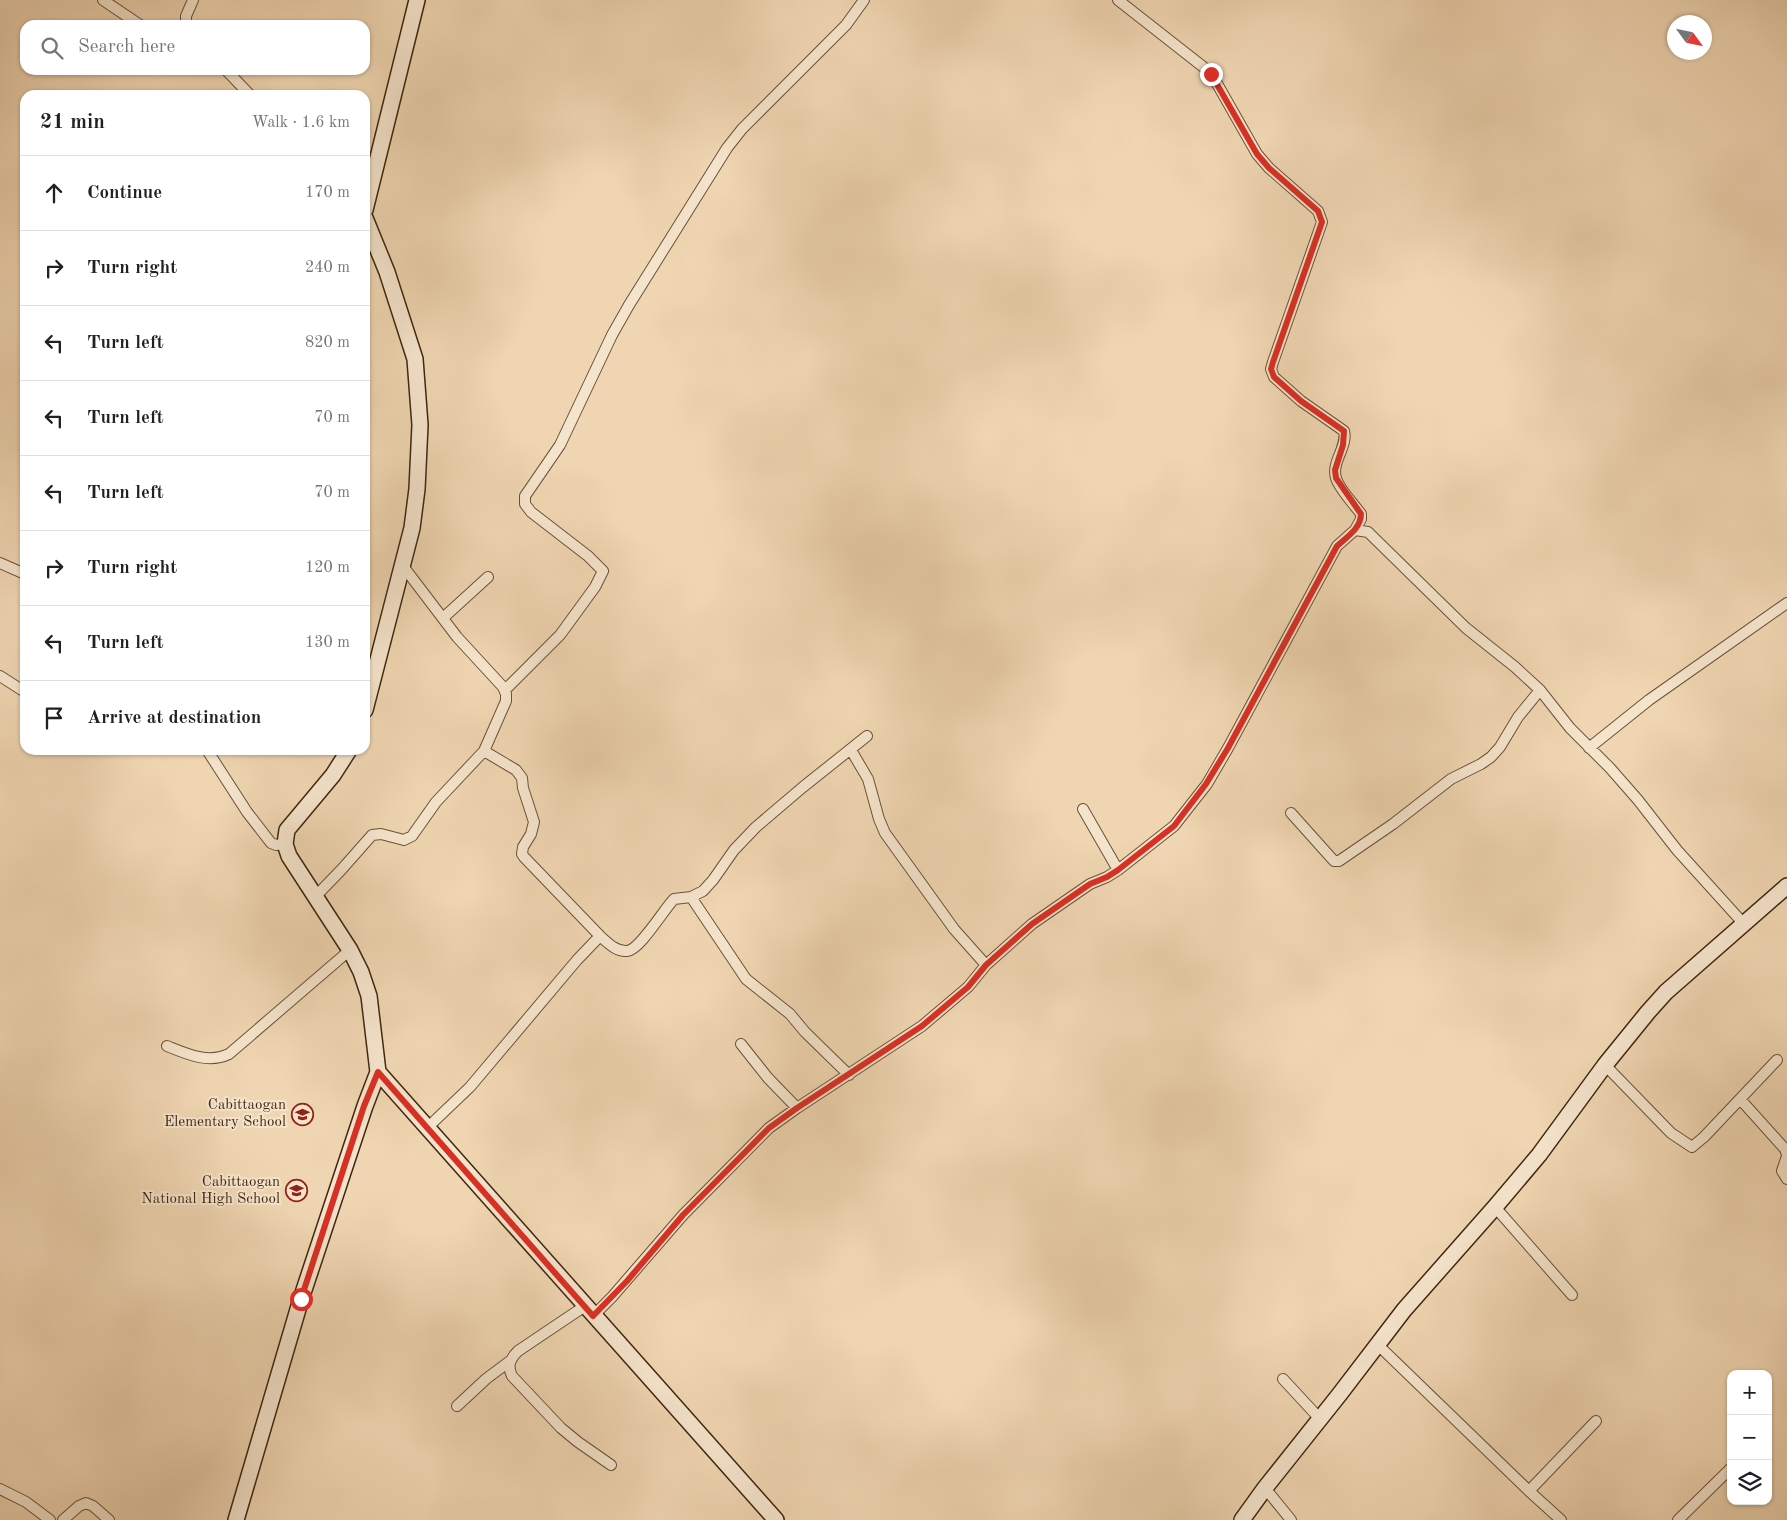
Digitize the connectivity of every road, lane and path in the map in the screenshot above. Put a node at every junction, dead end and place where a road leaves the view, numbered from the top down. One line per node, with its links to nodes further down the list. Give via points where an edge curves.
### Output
1 (103, 0): 6 (street)
2 (193, 0): 7 (street)
3 (417, 0): 10 (street)
4 (864, 0): 21 (street, via 846,25 732,142 625,312 568,430 525,496 525,504 531,512 588,556 603,572 560,635)
5 (1118, 0): 12 (street, via 1211,74 1257,154 1318,211 1322,222 1271,372 1301,401 1344,431 1335,470 1336,478 1361,514)
6 (133, 20)
7 (186, 20)
8 (231, 75): 9 (street)
9 (245, 90)
10 (370, 190)
11 (370, 230): 14 (street, via 387,272 417,372 418,472 412,528)
12 (1355, 530): 22 (street, via 1368,532 1448,611); 33 (street, via 1337,546 1206,784 1174,826)
13 (0, 563): 15 (street)
14 (403, 566): 18 (street); 23 (street)
15 (20, 572)
16 (488, 577): 18 (street)
17 (1787, 603): 25 (street, via 1649,700)
18 (442, 618): 21 (street)
19 (0, 676): 20 (street)
20 (20, 689)
21 (504, 690): 27 (street, via 506,701)
22 (1540, 690): 25 (street); 31 (street, via 1491,756 1451,779 1339,861 1334,860)
23 (370, 691)
24 (866, 736): 26 (street)
25 (1589, 748): 37 (street)
26 (851, 750): 35 (street, via 756,827 703,891); 40 (street, via 868,779 884,834 954,929)
27 (484, 751): 36 (street, via 436,802 412,836 404,840 372,835); 38 (street, via 516,770 522,778 534,822 522,854)
28 (210, 755): 32 (street, via 271,842)
29 (346, 755): 32 (street, via 288,830)
30 (1083, 809): 33 (street)
31 (1291, 812)
32 (285, 844): 36 (street)
33 (1118, 870): 40 (street, via 1090,884 1032,924)
34 (1787, 886): 37 (street)
35 (691, 897): 38 (street, via 674,899 640,943 630,950 618,950); 46 (street, via 746,979 790,1014)
36 (315, 898): 39 (street)
37 (1743, 923): 44 (street, via 1666,992)
38 (600, 936): 49 (street, via 470,1088)
39 (350, 950): 42 (street, via 229,1054 215,1059); 45 (street, via 369,996)
40 (986, 965): 46 (street, via 968,987 939,1013)
41 (741, 1044): 48 (street)
42 (167, 1046)
43 (1778, 1060): 47 (street)
44 (1606, 1065): 47 (street, via 1671,1133 1692,1147); 52 (street)
45 (378, 1072): 49 (street); 69 (street, via 299,1306)
46 (849, 1075): 48 (street)
47 (1740, 1099): 50 (street)
48 (797, 1108): 54 (street, via 752,1144 664,1235 627,1281)
49 (427, 1128): 54 (street)
50 (1787, 1156): 51 (street, via 1782,1171)
51 (1787, 1179)
52 (1495, 1207): 53 (street); 55 (street)
53 (1572, 1295)
54 (589, 1311): 56 (street, via 518,1351); 70 (street)
55 (1377, 1344): 59 (street); 65 (street)
56 (510, 1361): 58 (street); 61 (street, via 512,1376 561,1428)
57 (1283, 1378): 59 (street)
58 (457, 1406)
59 (1320, 1419): 63 (street)
60 (1596, 1422): 65 (street)
61 (612, 1465)
62 (1727, 1472): 74 (street)
63 (1265, 1488): 71 (street); 72 (street)
64 (0, 1489): 66 (street, via 26,1502)
65 (1529, 1491): 73 (street)
66 (50, 1520)
67 (63, 1520): 68 (street, via 86,1503)
68 (109, 1520)
69 (236, 1520)
70 (776, 1520)
71 (1242, 1520)
72 (1290, 1520)
73 (1561, 1520)
74 (1678, 1520)

